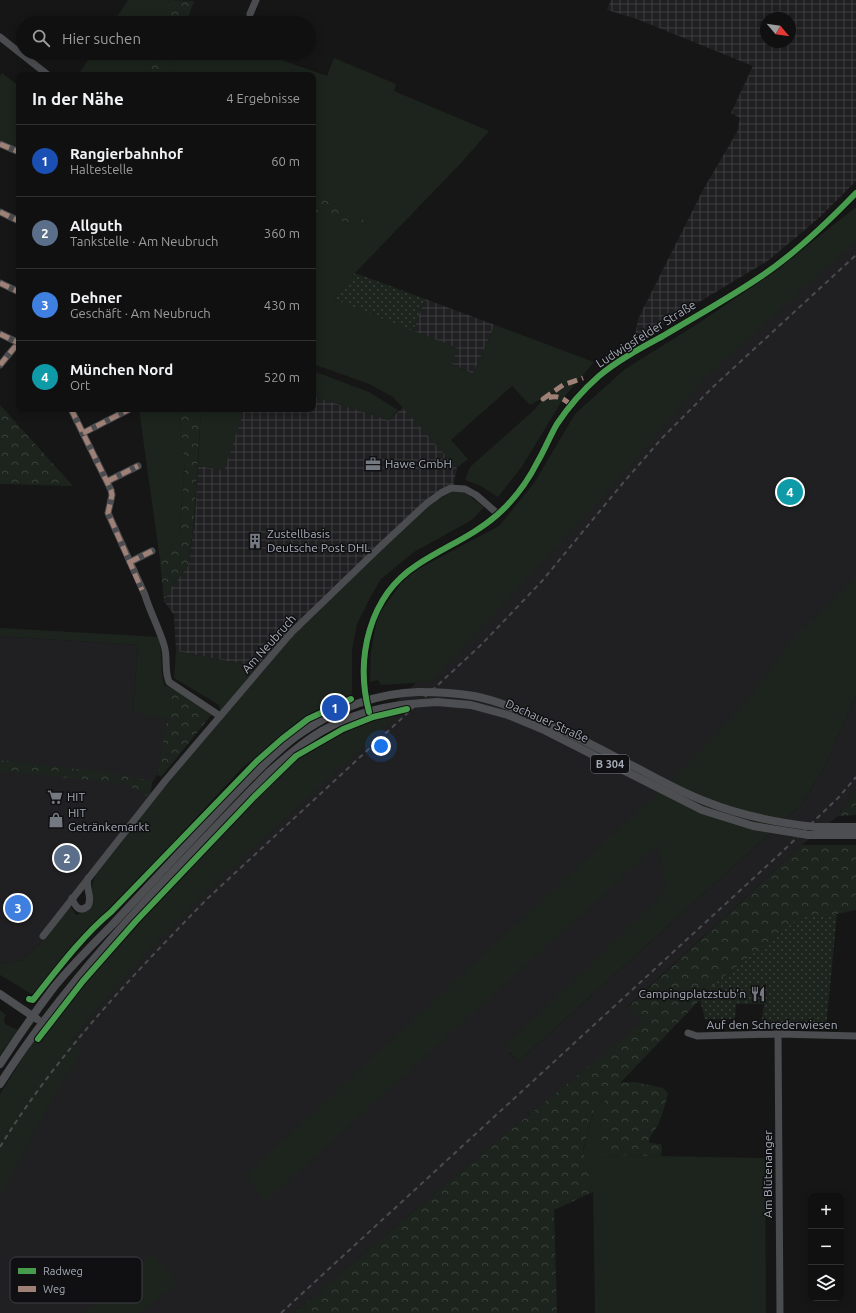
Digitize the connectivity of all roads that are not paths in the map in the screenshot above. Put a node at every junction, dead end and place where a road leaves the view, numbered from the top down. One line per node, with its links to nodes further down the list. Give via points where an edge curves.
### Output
1 (256, 0): 2 (street)
2 (250, 14)
3 (0, 37): 4 (street)
4 (16, 50)
5 (29, 60): 6 (street)
6 (44, 72)
7 (0, 144): 8 (street)
8 (16, 151)
9 (856, 193): 23 (street, Ludwigsfelder Straße, via 798,248 764,275 599,376 571,405 530,475)
10 (0, 212): 11 (street)
11 (16, 220)
12 (0, 283): 13 (street)
13 (16, 291)
14 (0, 334): 15 (street)
15 (16, 342)
16 (16, 346): 17 (street)
17 (0, 365)
18 (73, 412): 20 (street)
19 (124, 412): 20 (street)
20 (84, 433): 22 (street)
21 (138, 466): 22 (street)
22 (108, 481): 25 (street, via 112,495 108,513)
23 (498, 514): 26 (street, Ludwigsfelder Straße, via 467,537 406,572 392,587 371,624 366,640 363,664); 28 (street, Am Neubruch, via 465,489 451,488 441,493 371,555 291,633)
24 (152, 551): 25 (street)
25 (130, 562): 28 (street, via 164,646 166,675 169,682)
26 (366, 701): 27 (street, Ludwigsfelder Straße); 29 (main road, Dachauer Straße / B 304, bridge, via 419,692 473,696 531,715 707,802 756,818 786,824); 35 (main road, Dachauer Straße / B 304, via 331,715 303,731 264,765 71,968)
27 (369, 712): 30 (main road, Dachauer Straße / B 304, bridge, via 394,705 437,702 471,705 508,715 542,729 702,810 753,826 810,835); 36 (main road, Dachauer Straße / B 304, via 323,731 268,773 102,948)
28 (220, 716): 31 (street, Am Neubruch)
29 (856, 827)
30 (856, 835)
31 (88, 878): 32 (street, Am Neubruch); 32 (street, via 88,906 79,909)
32 (72, 898): 33 (street, Am Neubruch)
33 (43, 936)
34 (0, 994): 35 (main road)
35 (33, 1016): 36 (main road); 40 (main road, B 304)
36 (42, 1023): 41 (main road, B 304)
37 (688, 1034): 38 (street, Auf den Schrederwiesen)
38 (778, 1034): 39 (street, Auf den Schrederwiesen); 42 (street, Am Blütenanger)
39 (856, 1036)
40 (0, 1064)
41 (0, 1084)
42 (780, 1313)

